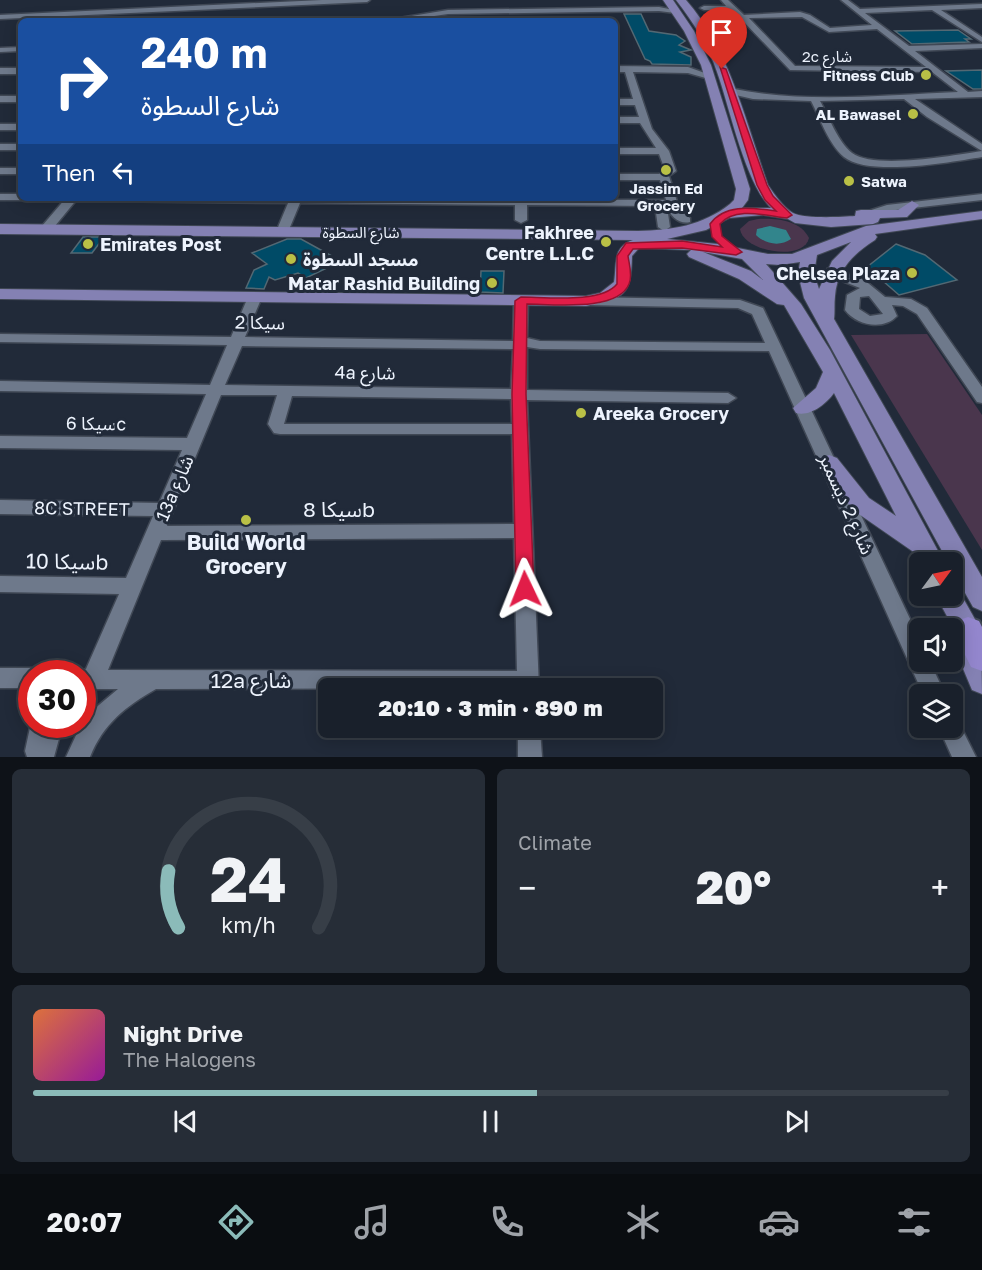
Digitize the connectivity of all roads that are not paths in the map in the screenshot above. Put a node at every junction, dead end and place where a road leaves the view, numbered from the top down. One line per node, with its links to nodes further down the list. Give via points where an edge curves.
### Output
1 (122, 0): 18 (street)
2 (166, 0): 14 (street)
3 (367, 0): 14 (street, via 189,12)
4 (496, 0): 15 (street)
5 (612, 0): 13 (street)
6 (707, 0): 20 (street, via 697,5)
7 (724, 0): 11 (street, 2c شارع)
8 (844, 0): 17 (street)
9 (670, 4): 13 (street); 20 (main road); 28 (main road)
10 (982, 6): 12 (street)
11 (732, 8): 20 (street); 22 (street, 2c شارع)
12 (934, 8): 17 (street); 30 (street)
13 (617, 9): 16 (street)
14 (161, 10): 18 (street)
15 (500, 11): 16 (street); 19 (street)
16 (531, 11): 26 (street)
17 (858, 11): 27 (street)
18 (115, 12): 23 (street)
19 (440, 13): 24 (street); 25 (street)
20 (700, 13): 29 (main road)
21 (0, 17): 23 (street)
22 (744, 17): 27 (street, 2c شارع, via 800,14 808,15 827,29); 38 (street, 2c شارع, via 795,69)
23 (40, 18)
24 (408, 18)
25 (448, 18)
26 (534, 18)
27 (879, 27): 33 (street)
28 (687, 28): 29 (main road, via 702,39); 37 (main road)
29 (705, 35): 43 (main road)
30 (982, 40)
31 (982, 47): 33 (street)
32 (18, 49): 34 (street)
33 (906, 49): 38 (street)
34 (0, 50)
35 (618, 69): 36 (street)
36 (628, 69): 37 (street); 49 (street)
37 (708, 70): 60 (main road)
38 (931, 70): 42 (street)
39 (0, 71): 40 (street)
40 (18, 71)
41 (982, 94): 42 (street)
42 (964, 95): 44 (street)
43 (731, 96): 45 (street); 63 (main road)
44 (904, 97): 45 (street); 56 (street)
45 (814, 98): 59 (street, via 846,153 859,160 885,165)
46 (0, 99): 47 (street)
47 (18, 99)
48 (618, 102): 49 (street)
49 (638, 102): 51 (street)
50 (618, 120): 51 (street)
51 (644, 120): 58 (street)
52 (0, 127): 53 (street)
53 (18, 127)
54 (0, 147): 55 (street)
55 (18, 147)
56 (982, 148)
57 (618, 151): 58 (street)
58 (664, 151): 64 (street)
59 (982, 154)
60 (734, 165): 76 (main road, via 743,195 738,205); 79 (main road, via 728,199)
61 (0, 171): 62 (street)
62 (18, 171)
63 (758, 172): 75 (main road, via 780,198 802,208 832,215); 77 (main road, via 769,198)
64 (668, 173): 65 (street); 73 (street)
65 (618, 177)
66 (0, 197): 67 (street)
67 (18, 197)
68 (982, 197): 75 (street)
69 (69, 201): 83 (street)
70 (295, 201): 84 (street)
71 (521, 201): 78 (street)
72 (570, 201): 73 (street)
73 (667, 203): 79 (street); 86 (street, via 660,206)
74 (982, 204): 75 (main road)
75 (907, 210): 77 (main road, شارع السطوة, via 843,222)
76 (723, 216): 77 (main road, شارع السطوة, via 763,210); 86 (main road, شارع السطوة, via 691,230); 88 (main road, via 714,231 721,242)
77 (791, 216): 87 (main road, via 815,233 817,241)
78 (521, 220)
79 (686, 220): 86 (main road)
80 (979, 220): 81 (main road, شارع السطوة)
81 (890, 227): 87 (main road, شارع السطوة, via 855,234); 90 (main road, via 851,248)
82 (0, 229): 83 (main road, شارع السطوة)
83 (46, 229): 84 (main road, شارع السطوة)
84 (282, 232): 85 (main road, شارع السطوة)
85 (606, 235): 86 (main road, شارع السطوة); 89 (main road, via 615,241)
86 (662, 235): 88 (main road, شارع السطوة); 89 (main road, شارع السطوة, via 627,248); 95 (main road, via 745,275)
87 (812, 252): 88 (main road, شارع السطوة, via 781,260); 96 (main road, via 806,266 807,281)
88 (742, 254): 95 (main road, via 774,278)
89 (622, 256): 94 (main road, via 623,285 610,296)
90 (830, 276): 96 (main road, via 824,302); 107 (street, via 860,282 879,299 913,307)
91 (0, 294): 92 (main road)
92 (255, 297): 93 (main road); 98 (street, 13a شارع)
93 (521, 301): 94 (main road); 99 (street)
94 (586, 302): 100 (street, شارع 2 ديسمبر, via 750,306 759,313)
95 (795, 309): 101 (main road)
96 (826, 321): 121 (main road)
97 (0, 338): 98 (street, سيكا 2)
98 (237, 341): 99 (street, سيكا 2); 103 (street, 13a شارع)
99 (520, 343): 100 (street, سيكا 2); 105 (street)
100 (775, 347): 108 (street, شارع 2 ديسمبر)
101 (833, 372): 108 (main road, via 824,392); 118 (main road)
102 (0, 386): 103 (street, 4a شارع)
103 (216, 390): 104 (street, 4a شارع); 111 (street, 13a شارع)
104 (286, 390): 105 (street, 4a شارع); 109 (street, via 276,424 280,429)
105 (519, 394): 106 (street, 4a شارع); 109 (street)
106 (728, 398)
107 (982, 398)
108 (803, 408): 112 (street, شارع 2 ديسمبر)
109 (520, 429): 115 (street)
110 (0, 442): 111 (street, سيكا 6c)
111 (192, 444): 114 (street, 13a شارع)
112 (829, 464): 117 (main road, via 861,504 906,534); 131 (street, شارع 2 ديسمبر)
113 (0, 507): 114 (street, 8C STREET)
114 (165, 510): 116 (street, 13a شارع)
115 (523, 531): 116 (street, سيكا 8b); 126 (street)
116 (155, 533): 120 (street, 13a شارع)
117 (923, 552)
118 (927, 552)
119 (0, 584): 120 (street, سيكا 10b)
120 (133, 586): 125 (street, 13a شارع)
121 (982, 600)
122 (955, 606): 123 (main road)
123 (968, 630): 124 (highway); 129 (main road)
124 (982, 657)
125 (96, 662)
126 (528, 678)
127 (96, 679): 128 (street, 12a شارع)
128 (155, 679): 130 (street, 12a شارع); 140 (street, via 104,712 85,737)
129 (982, 681)
130 (318, 682)
131 (929, 684)
132 (38, 738): 137 (street)
133 (48, 738): 138 (street)
134 (76, 738): 139 (street)
135 (529, 738): 141 (street)
136 (955, 738): 142 (street)
137 (35, 757)
138 (42, 757)
139 (68, 757)
140 (78, 757)
141 (530, 757)
142 (964, 757)

